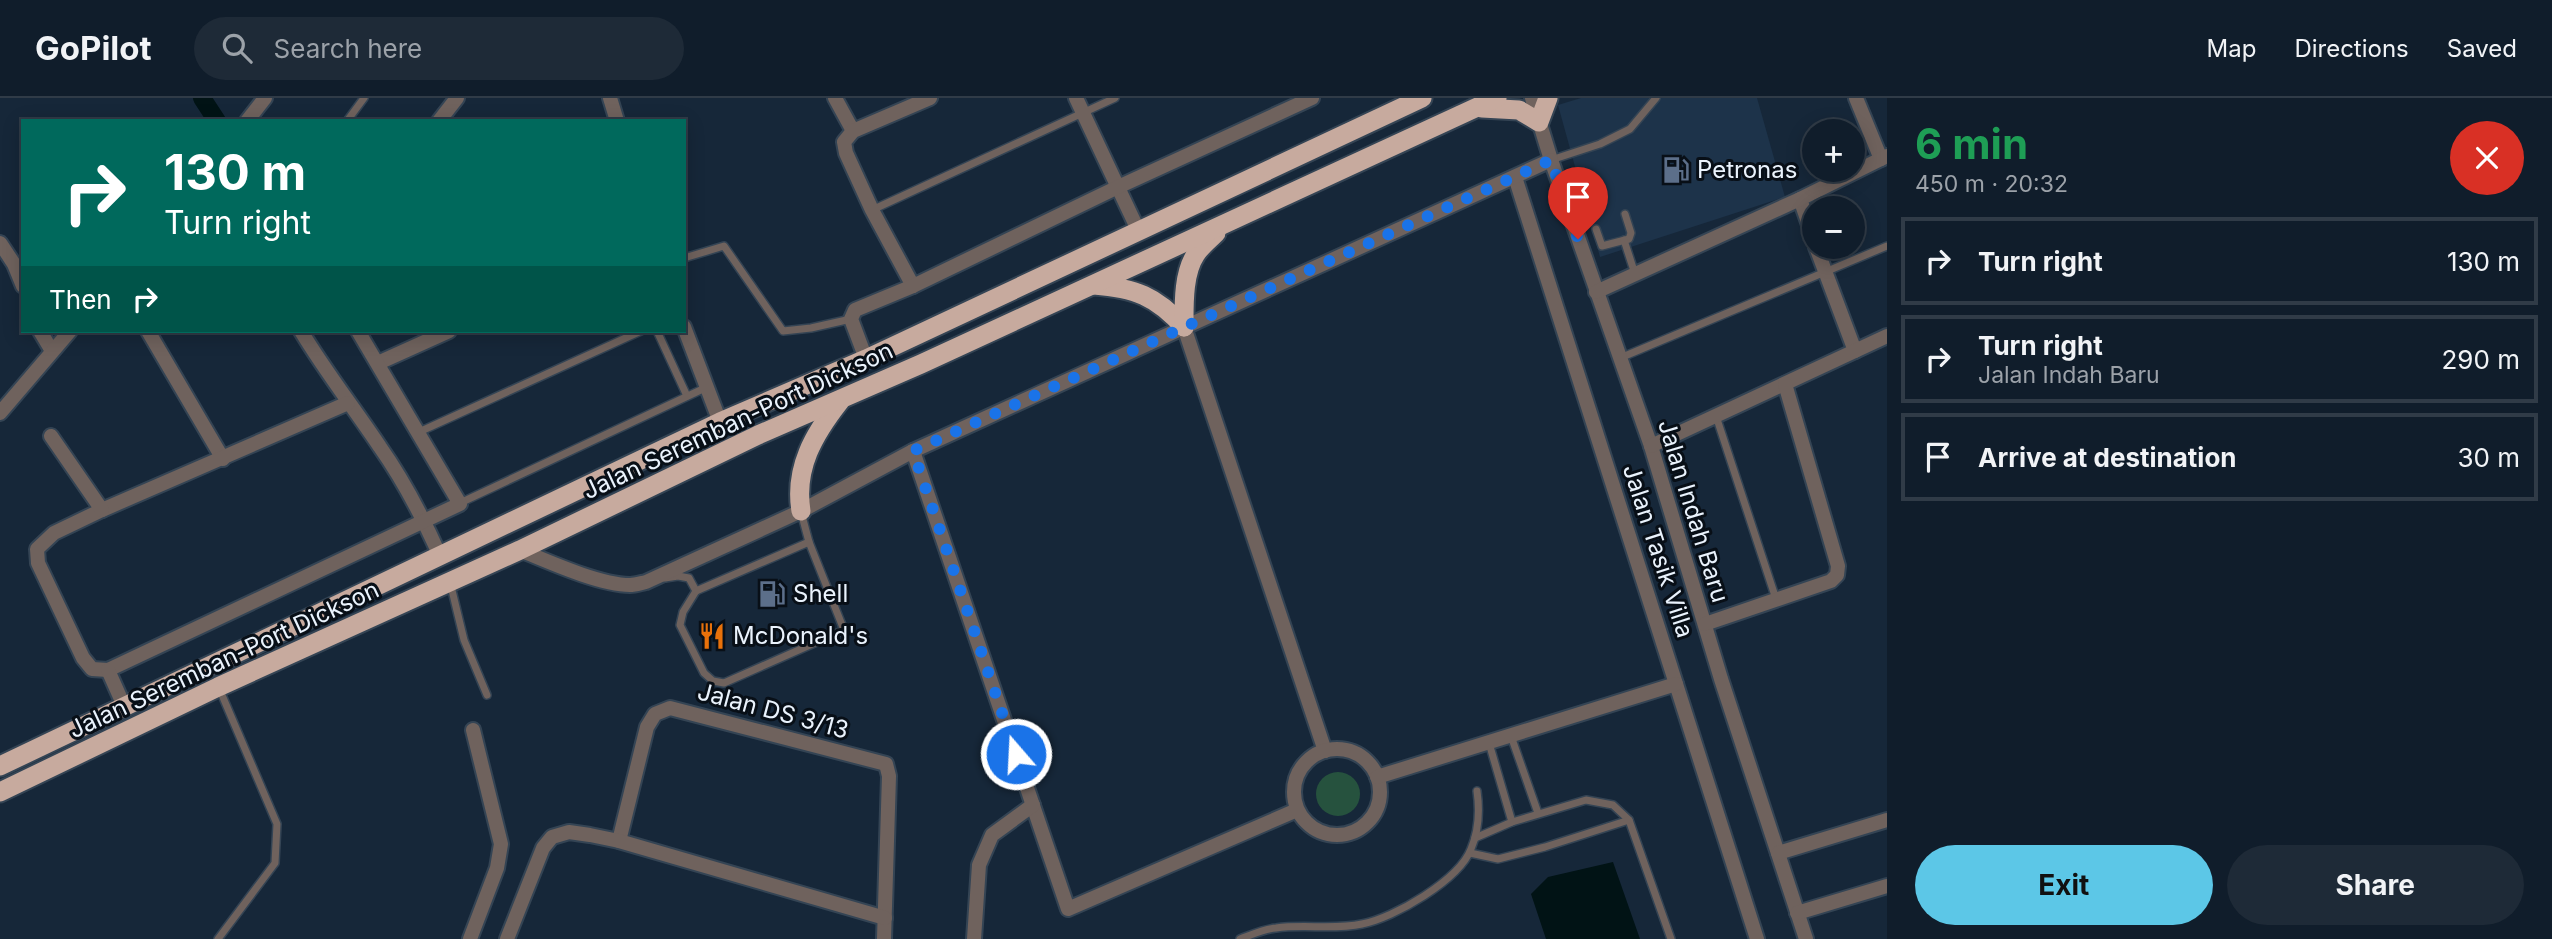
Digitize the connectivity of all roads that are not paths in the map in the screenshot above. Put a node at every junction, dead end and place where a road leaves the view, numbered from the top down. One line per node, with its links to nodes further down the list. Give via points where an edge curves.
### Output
1 (265, 98): 18 (street)
2 (364, 98): 19 (lane)
3 (457, 98): 20 (street)
4 (610, 98): 21 (street)
5 (835, 98): 23 (street)
6 (1076, 98): 17 (street)
7 (1115, 98): 17 (lane)
8 (1312, 98): 27 (street)
9 (1422, 98): 34 (highway, Jalan Seremban-Port Dickson)
10 (1497, 98): 16 (highway, Jalan Seremban-Port Dickson)
11 (1532, 98): 22 (street, Jalan Indah Baru)
12 (1548, 98): 22 (highway)
13 (1656, 98): 25 (lane, via 1630,129)
14 (1856, 98): 24 (street)
15 (926, 99): 23 (street)
16 (1474, 109): 22 (highway, via 1519,110); 32 (highway, Jalan Seremban-Port Dickson)
17 (1083, 113): 27 (street); 30 (lane)
18 (249, 119)
19 (348, 119)
20 (441, 119)
21 (616, 119)
22 (1539, 122): 25 (street, Jalan Indah Baru)
23 (853, 131): 30 (street, via 844,142 846,153)
24 (1884, 158): 28 (street)
25 (1551, 160): 26 (street); 47 (street, Jalan Indah Baru)
26 (1515, 177): 49 (street); 95 (street, Jalan Tasik Villa)
27 (1118, 187): 34 (street); 46 (street)
28 (1800, 200): 29 (street); 43 (street)
29 (1802, 206)
30 (872, 209): 46 (street)
31 (1625, 214): 35 (lane, via 1632,233)
32 (1226, 223): 36 (highway, Jalan Seremban-Port Dickson); 49 (highway, via 1196,254 1186,291)
33 (1596, 229): 35 (lane, via 1602,246)
34 (1139, 232): 36 (highway); 41 (highway, via 1135,256); 62 (highway, Jalan Seremban-Port Dickson)
35 (1624, 240): 43 (lane)
36 (1186, 241): 41 (highway, Jalan Seremban-Port Dickson)
37 (0, 243): 44 (street)
38 (1887, 246): 42 (lane)
39 (686, 257): 48 (lane, via 724,246 783,331)
40 (1821, 259): 42 (street)
41 (1126, 269): 45 (highway, Jalan Seremban-Port Dickson)
42 (1825, 273): 61 (street); 63 (lane)
43 (1635, 274): 47 (street)
44 (21, 281)
45 (1092, 285): 49 (highway, via 1140,292 1159,302); 68 (highway, Jalan Seremban-Port Dickson)
46 (913, 286): 48 (street, via 855,310)
47 (1596, 292): 63 (street, Jalan Indah Baru)
48 (851, 318): 62 (street)
49 (1184, 327): 77 (street); 102 (street)
50 (41, 333): 60 (street)
51 (67, 333): 60 (street)
52 (149, 333): 79 (street)
53 (302, 333): 69 (street)
54 (359, 333): 64 (street)
55 (445, 333): 64 (street)
56 (637, 333): 73 (lane)
57 (658, 333): 67 (lane)
58 (686, 333): 66 (street)
59 (1887, 336): 61 (street)
60 (52, 351): 70 (street)
61 (1855, 351): 65 (street)
62 (866, 359): 72 (highway, Jalan Seremban-Port Dickson)
63 (1619, 359): 76 (street, Jalan Indah Baru)
64 (378, 363): 73 (street)
65 (1785, 384): 71 (street); 92 (street, via 1838,566 1831,581)
66 (705, 388): 67 (lane); 72 (street)
67 (687, 396): 80 (lane)
68 (842, 398): 74 (highway, Jalan Seremban-Port Dickson); 82 (highway, via 815,434 798,491)
69 (348, 403): 79 (street); 83 (street, via 383,450)
70 (0, 413)
71 (1716, 416): 76 (street); 92 (lane)
72 (720, 422): 74 (highway); 78 (highway, via 721,441); 86 (highway, Jalan Seremban-Port Dickson)
73 (419, 432): 80 (street)
74 (758, 435): 78 (highway, Jalan Seremban-Port Dickson)
75 (51, 436): 81 (street)
76 (1651, 446): 93 (street, Jalan Indah Baru)
77 (913, 451): 82 (street); 107 (street)
78 (715, 456): 85 (highway, Jalan Seremban-Port Dickson)
79 (223, 459): 81 (street)
80 (460, 504): 83 (street)
81 (102, 510): 94 (street, via 54,533 37,550 38,563 83,658 93,669)
82 (801, 511): 84 (lane); 89 (street)
83 (425, 522): 86 (street); 94 (street)
84 (809, 542): 90 (lane); 90 (lane, via 844,630 724,683 704,673 680,625 682,612)
85 (520, 550): 87 (highway, Jalan Seremban-Port Dickson); 89 (street, via 607,581 631,586)
86 (440, 556): 87 (highway); 91 (highway, via 438,580); 98 (highway, Jalan Seremban-Port Dickson)
87 (473, 569): 88 (highway, Jalan Seremban-Port Dickson)
88 (450, 582): 91 (highway, Jalan Seremban-Port Dickson); 97 (lane, via 464,640)
89 (646, 582): 90 (lane, via 678,576 689,578)
90 (696, 590)
91 (426, 594): 96 (highway, Jalan Seremban-Port Dickson)
92 (1776, 599): 93 (street)
93 (1705, 624): 116 (street, Jalan Indah Baru)
94 (108, 670): 98 (street)
95 (1676, 684): 100 (street); 127 (street, Jalan Tasik Villa)
96 (218, 687): 106 (highway, Jalan Seremban-Port Dickson); 120 (lane, via 277,824 275,863)
97 (487, 695)
98 (124, 706): 103 (highway, Jalan Seremban-Port Dickson)
99 (473, 730): 121 (street, via 502,844)
100 (1511, 736): 101 (street); 109 (lane)
101 (1489, 742): 104 (street); 112 (lane)
102 (1325, 751): 104 (street, via 1338,749 1362,757); 108 (street, via 1301,768 1295,781)
103 (0, 766)
104 (1377, 777): 108 (street, via 1378,806 1360,829 1331,835 1318,831)
105 (1477, 791): 113 (lane)
106 (0, 792)
107 (1033, 804): 108 (street, via 1068,909); 124 (street, via 992,835 979,864)
108 (1297, 810)
109 (1538, 813): 110 (lane, via 1586,800 1613,805); 112 (lane)
110 (1629, 820): 115 (lane, via 1498,859); 126 (lane)
111 (1887, 820): 116 (street)
112 (1512, 822): 113 (lane)
113 (1475, 838): 115 (lane)
114 (619, 841): 119 (street); 119 (street, Jalan DS 3/13, via 647,727 655,714 670,708 886,764); 122 (street, via 569,832 552,837 543,848)
115 (1470, 853): 125 (lane, via 1424,895 1381,919 1338,927 1274,928)
116 (1778, 853): 118 (street, Jalan Indah Baru)
117 (1887, 886): 118 (street)
118 (1797, 913): 128 (street, Jalan Indah Baru)
119 (885, 918): 123 (street)
120 (218, 939)
121 (470, 939)
122 (507, 939)
123 (884, 939)
124 (974, 939)
125 (1240, 939)
126 (1671, 939)
127 (1757, 939)
128 (1805, 939)

